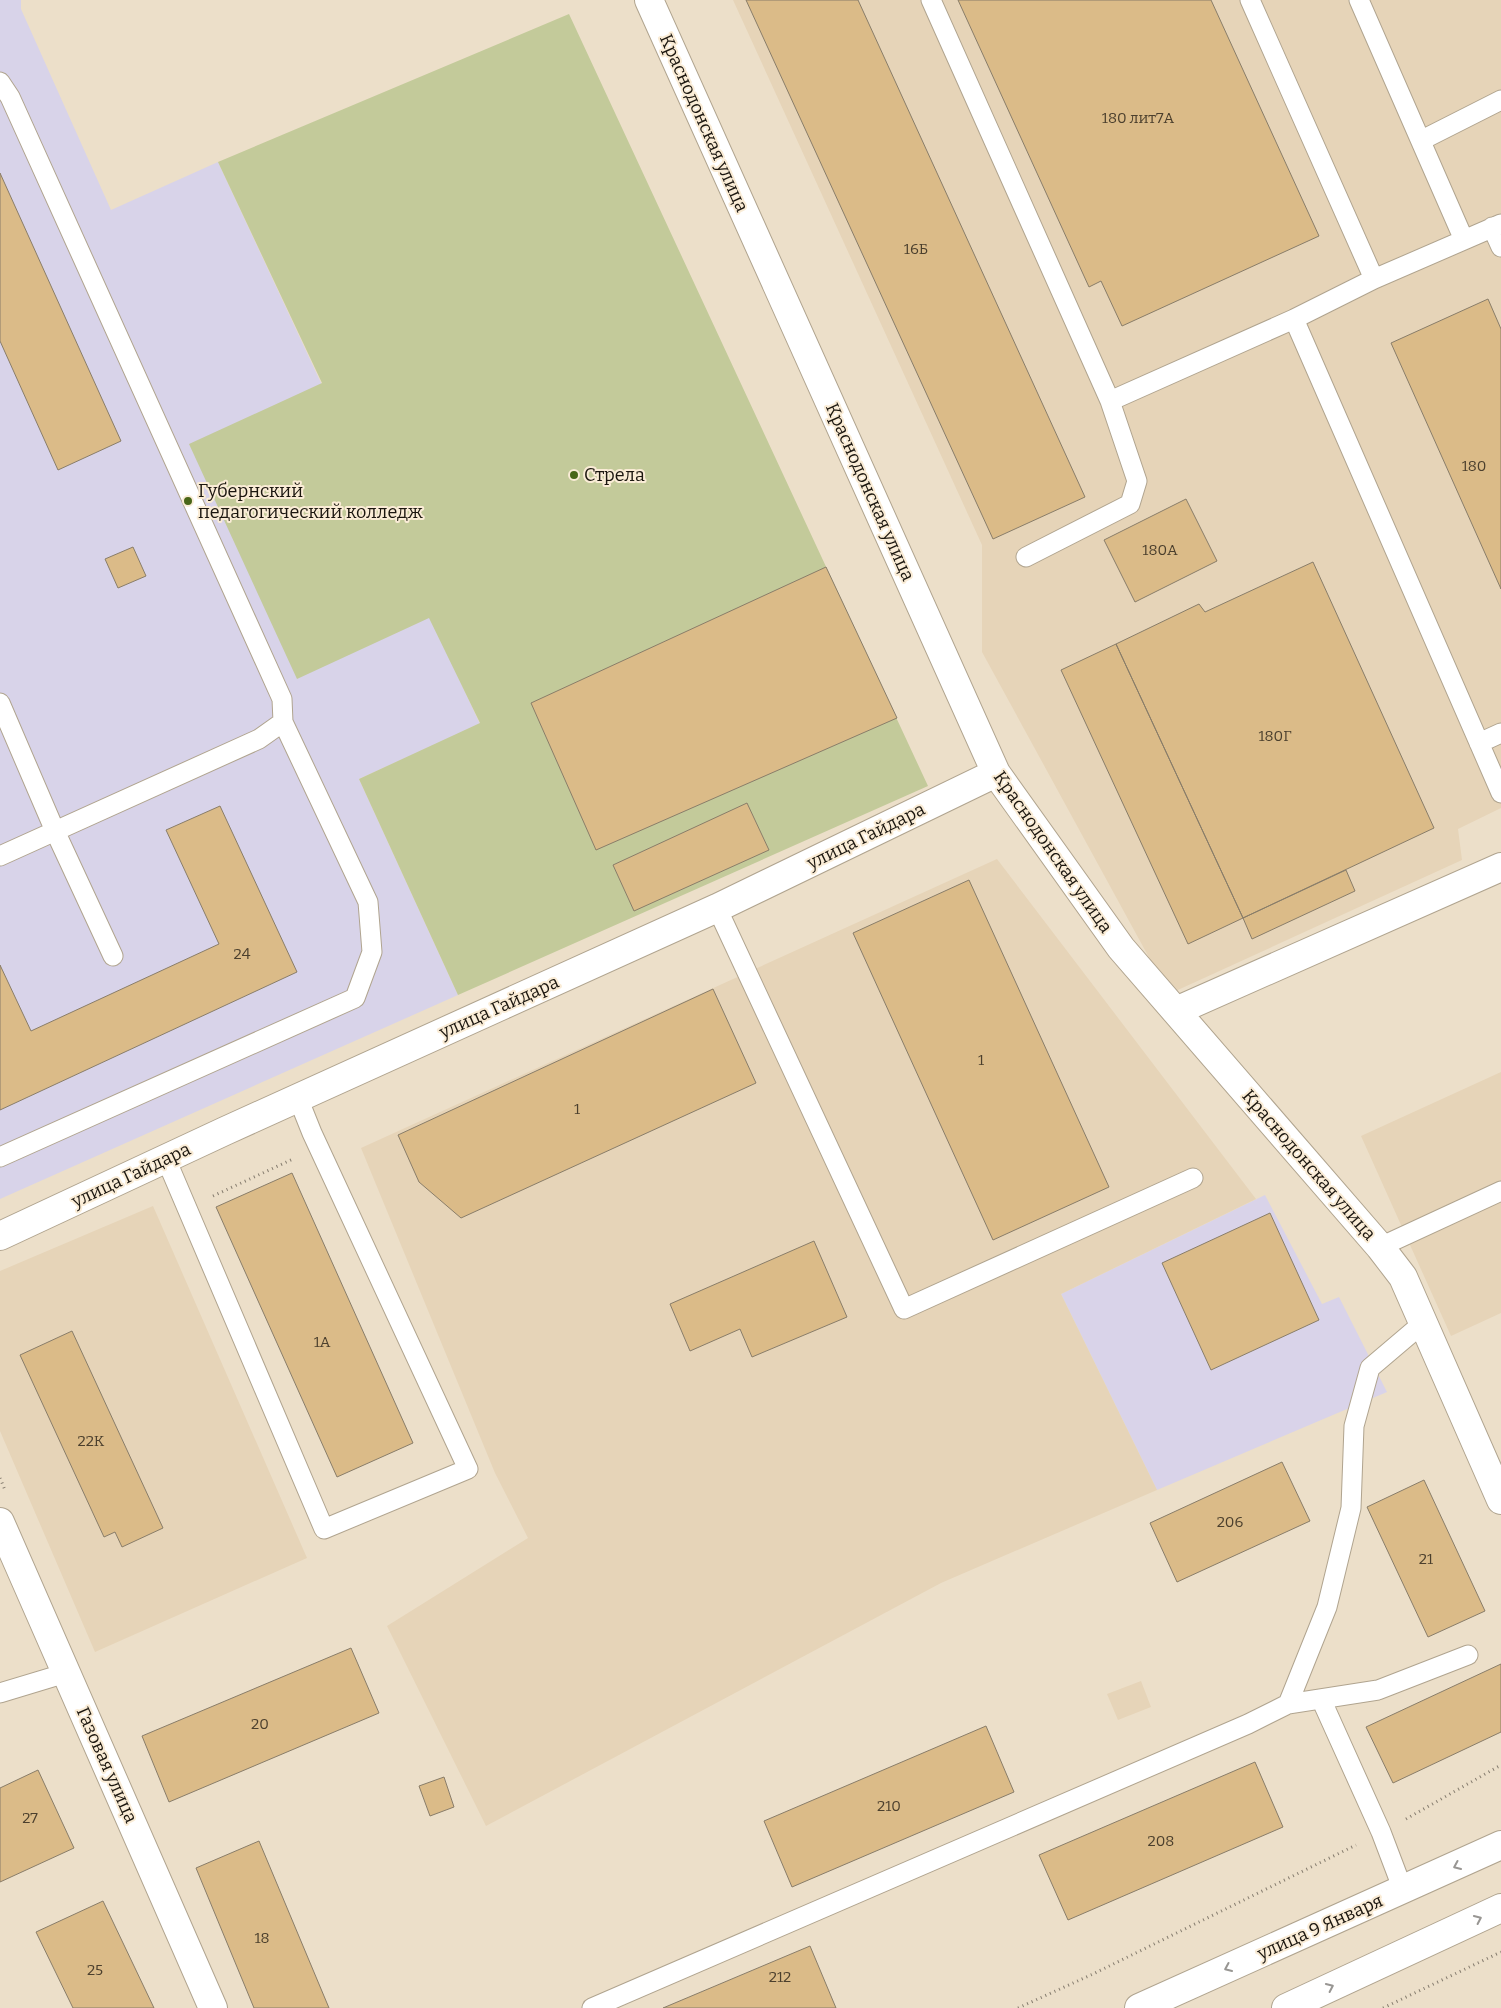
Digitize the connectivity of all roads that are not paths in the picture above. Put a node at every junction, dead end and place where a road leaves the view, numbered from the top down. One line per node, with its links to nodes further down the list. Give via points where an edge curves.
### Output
1 (649, 0): 19 (street, Краснодонская улица)
2 (931, 0): 13 (lane)
3 (1250, 0): 11 (lane)
4 (1359, 0): 7 (lane)
5 (0, 82): 16 (lane, via 10,97 282,699)
6 (1501, 100): 7 (lane)
7 (1422, 140): 9 (lane)
8 (1497, 225): 9 (lane); 10 (lane)
9 (1464, 240): 11 (lane)
10 (1501, 248)
11 (1374, 279): 12 (lane)
12 (1294, 319): 13 (lane); 18 (lane)
13 (1110, 401): 14 (lane, via 1137,481 1130,504)
14 (1026, 557)
15 (0, 702): 21 (lane)
16 (283, 722): 21 (lane, via 259,739); 28 (lane, via 368,902 372,952 355,998)
17 (1501, 734): 18 (lane)
18 (1479, 743): 20 (lane)
19 (996, 773): 24 (street, улица Гайдара); 26 (street, Краснодонская улица, via 1121,948)
20 (1501, 793)
21 (55, 831): 22 (lane); 25 (lane)
22 (0, 856)
23 (1501, 867): 26 (street)
24 (717, 908): 27 (street, улица Гайдара); 30 (lane, via 904,1308)
25 (113, 956)
26 (1176, 1011): 33 (street, Краснодонская улица)
27 (298, 1098): 29 (street, улица Гайдара); 29 (lane, via 468,1470 324,1529)
28 (0, 1157)
29 (166, 1159): 32 (street, улица Гайдара)
30 (1193, 1178)
31 (1501, 1191): 33 (lane)
32 (0, 1236)
33 (1380, 1247): 34 (street, Краснодонская улица, via 1403,1277)
34 (1423, 1323): 35 (street, Краснодонская улица); 41 (lane, via 1370,1368 1354,1426 1351,1508 1328,1607)
35 (1501, 1500)
36 (0, 1522): 38 (street, Газовая улица)
37 (1468, 1655): 40 (lane, via 1378,1690)
38 (66, 1673): 39 (lane); 45 (street, Газовая улица)
39 (0, 1693)
40 (1321, 1699): 41 (lane); 43 (lane, via 1381,1832)
41 (1288, 1704): 46 (lane)
42 (1501, 1846): 43 (street, улица 9 Января, one-way to 43)
43 (1403, 1890): 47 (street, улица 9 Января, one-way to 47)
44 (1501, 1908): 48 (street, one-way to 44)
45 (214, 2008)
46 (592, 2008)
47 (1139, 2008)
48 (1286, 2008)

